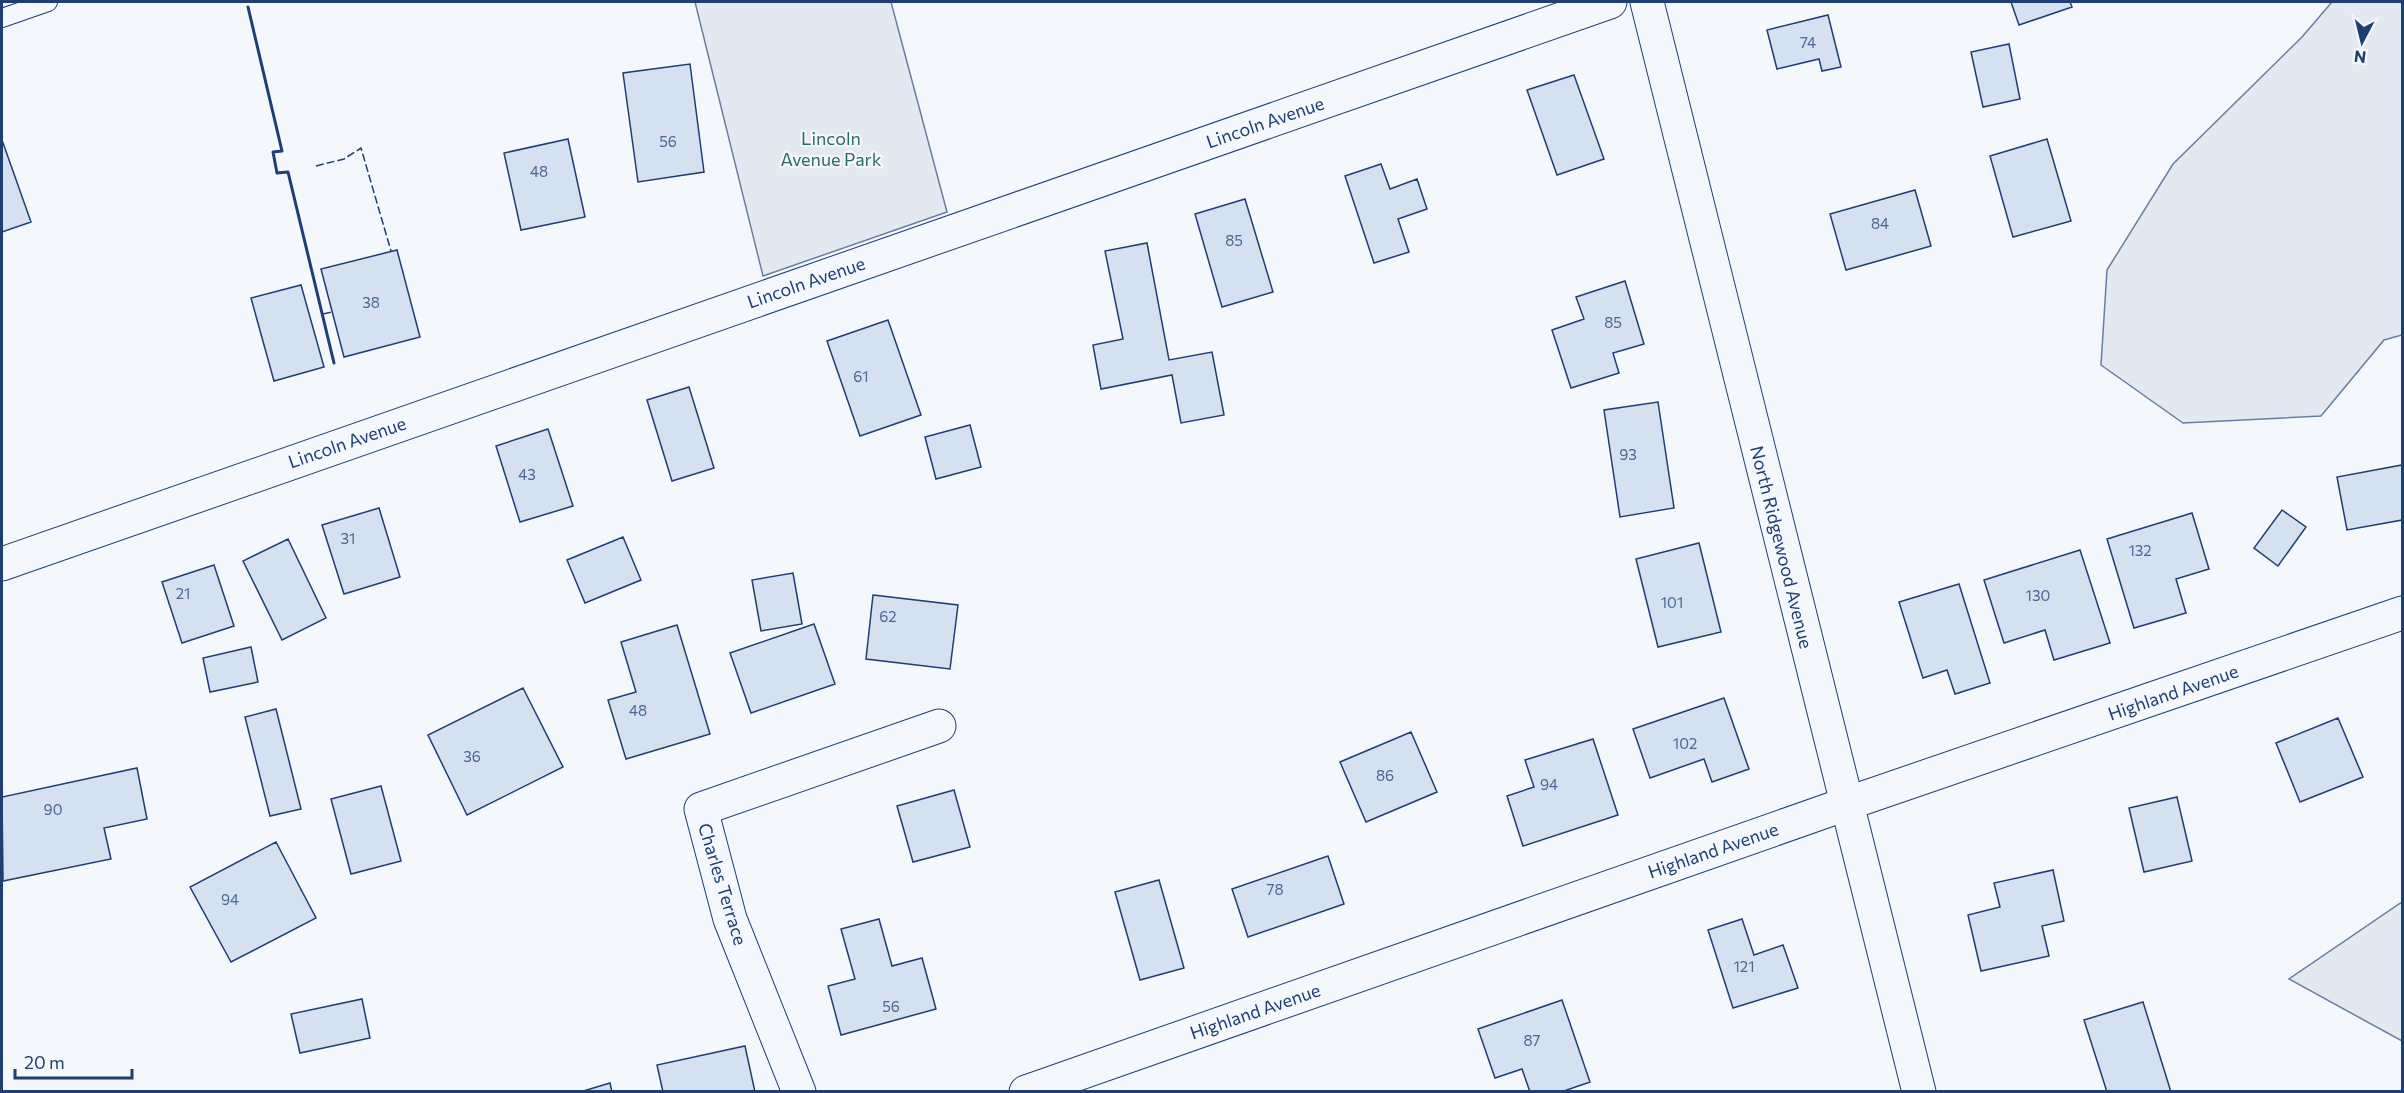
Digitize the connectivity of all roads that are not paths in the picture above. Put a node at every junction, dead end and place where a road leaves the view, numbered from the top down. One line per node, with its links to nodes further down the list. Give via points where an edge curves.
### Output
1 (48, 2): 4 (lane)
2 (1610, 2): 5 (street, Lincoln Avenue)
3 (1647, 2): 8 (street, North Ridgewood Avenue)
4 (2, 18)
5 (2, 564)
6 (2403, 614): 8 (street, Highland Avenue)
7 (939, 726): 9 (street, Charles Terrace, via 701,809 730,919)
8 (1846, 804): 10 (street, Highland Avenue); 11 (street, North Ridgewood Avenue)
9 (799, 1092)
10 (1026, 1092)
11 (1919, 1092)

